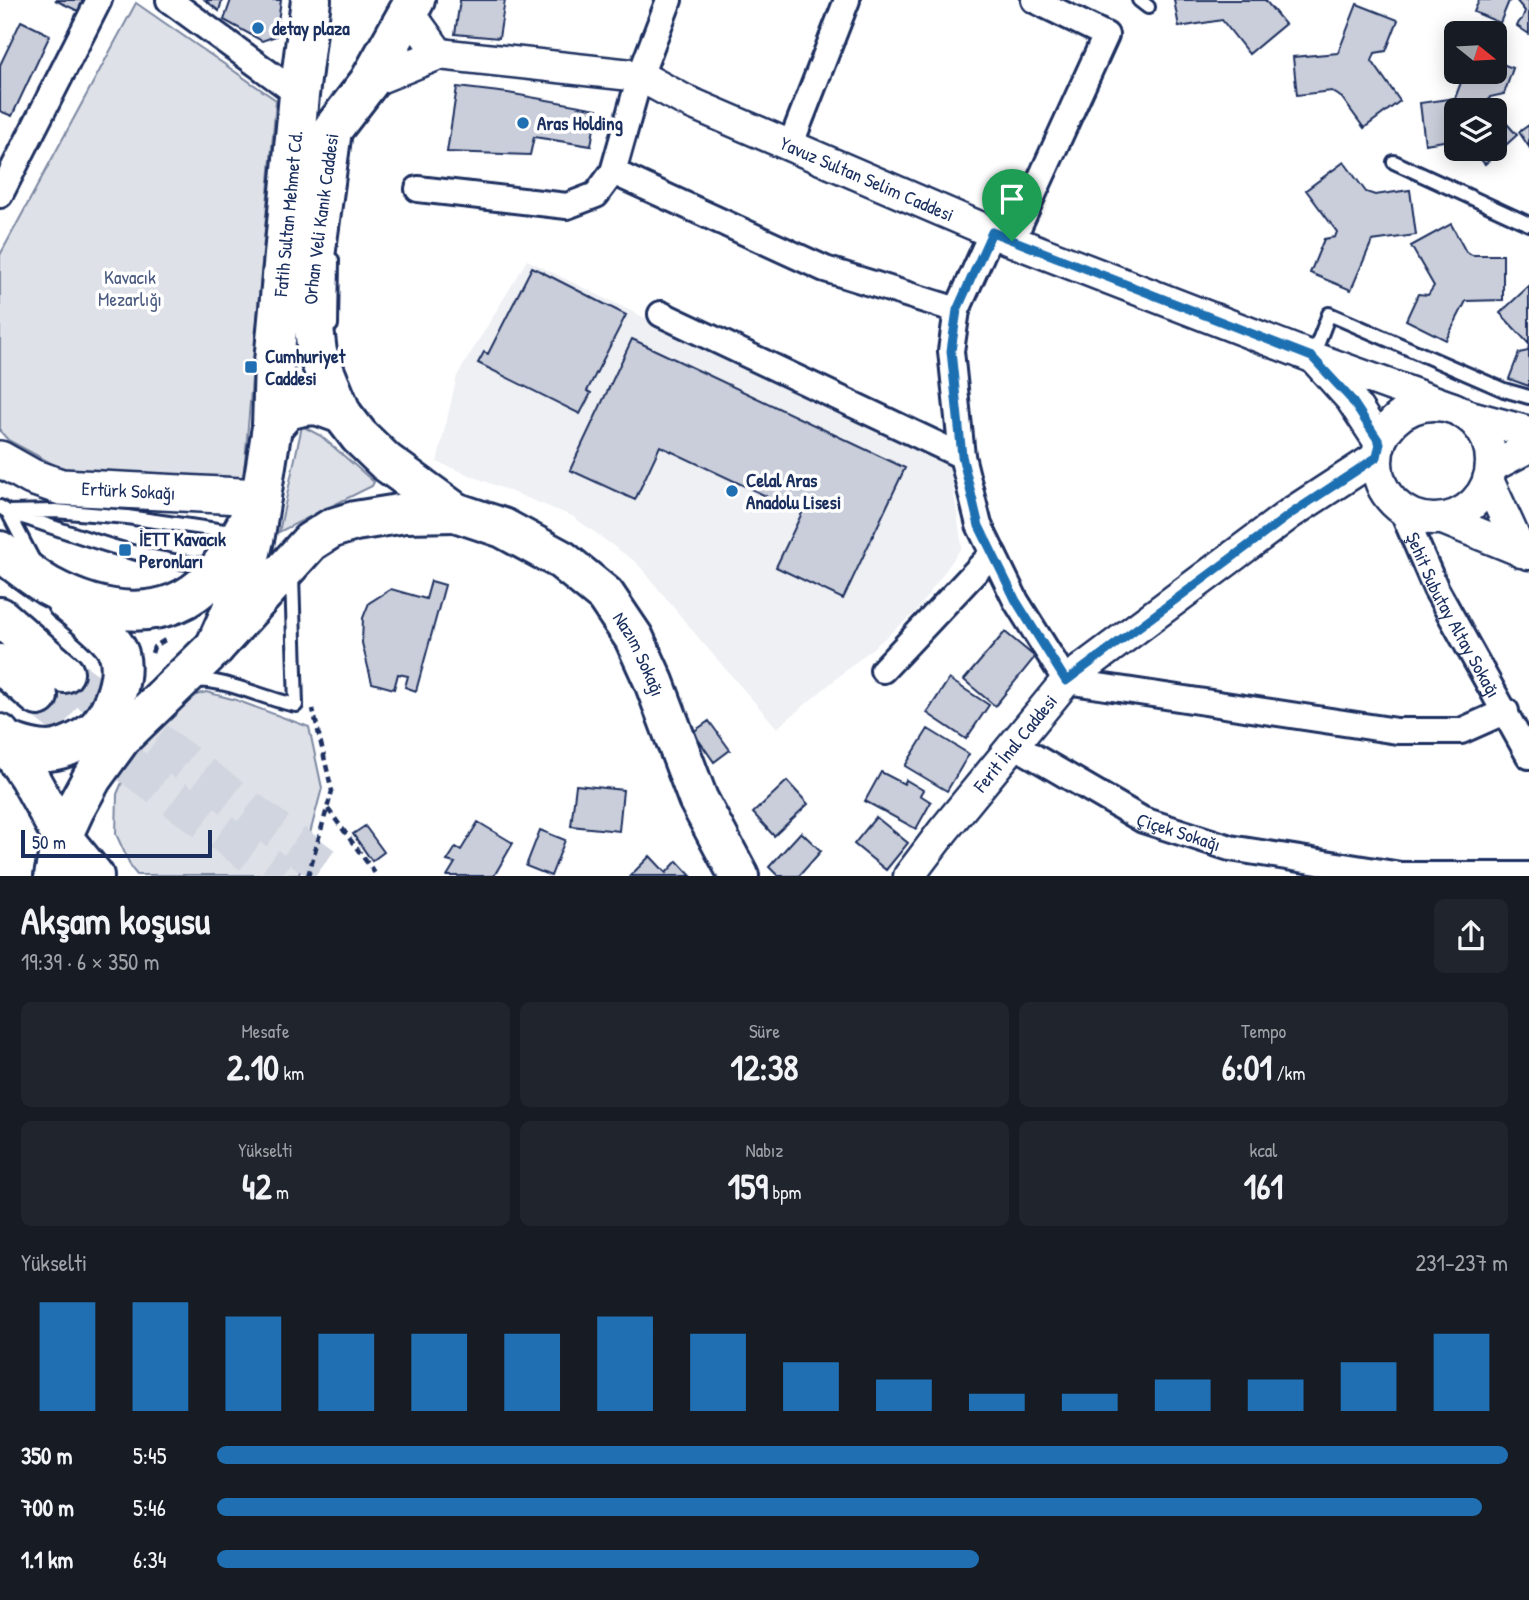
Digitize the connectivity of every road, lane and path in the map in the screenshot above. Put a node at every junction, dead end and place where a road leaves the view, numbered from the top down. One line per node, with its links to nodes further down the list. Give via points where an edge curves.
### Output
1 (99, 0): 16 (street)
2 (169, 0): 11 (street)
3 (311, 0): 11 (main road, Fatih Sultan Mehmet Cd.)
4 (669, 0): 9 (street)
5 (847, 0): 12 (street)
6 (1034, 0): 18 (street, via 1107,35)
7 (412, 6): 8 (street); 10 (main road, Orhan Veli Kanık Caddesi)
8 (439, 54): 9 (street, Yavuz Sultan Selim Caddesi); 10 (street)
9 (640, 76): 12 (street, Yavuz Sultan Selim Caddesi); 14 (street)
10 (369, 82): 24 (main road, Orhan Veli Kanık Caddesi, via 332,130 310,294 317,353)
11 (299, 95): 25 (main road, Fatih Sultan Mehmet Cd.)
12 (790, 146): 18 (street, Yavuz Sultan Selim Caddesi)
13 (1394, 162): 17 (lane)
14 (612, 172): 15 (street, via 596,195 567,206); 19 (street, via 825,269)
15 (418, 189)
16 (0, 195)
17 (1529, 224)
18 (1002, 237): 19 (street); 21 (street, Yavuz Sultan Selim Caddesi)
19 (957, 310): 29 (street, via 951,351)
20 (661, 314): 29 (street)
21 (1312, 357): 22 (lane, via 1329,314); 23 (street, Yavuz Sultan Selim Caddesi); 28 (street, via 1351,399)
22 (1529, 397)
23 (1459, 412): 26 (street); 28 (street, via 1433,405 1414,408 1388,429); 31 (street, via 1478,425 1485,438)
24 (342, 414): 25 (main road, via 317,405 303,406 287,410); 35 (main road, Orhan Veli Kanık Caddesi, via 386,463)
25 (272, 427): 32 (main road, Fatih Sultan Mehmet Cd.)
26 (1529, 432)
27 (1529, 447): 31 (street)
28 (1379, 450): 33 (street, via 1383,488); 50 (street, Ferit İnal Caddesi)
29 (962, 456): 39 (street, via 979,526)
30 (0, 459): 32 (main road, Ertürk Sokağı, via 61,487)
31 (1489, 473): 36 (street, via 1475,501); 40 (street)
32 (261, 497): 37 (main road); 46 (main road, Fatih Sultan Mehmet Cd., via 244,582)
33 (1401, 508): 36 (street, via 1419,517); 53 (street, Şehit Subutay Altay Sokağı, via 1436,589)
34 (4, 510): 37 (lane, via 127,517); 42 (lane, via 150,558); 43 (lane)
35 (455, 512): 41 (main road, via 405,513 332,528); 64 (main road, Nazım Sokağı, via 503,528 562,560 605,595 634,638 698,799)
36 (1443, 519): 40 (street)
37 (241, 533): 42 (main road)
38 (0, 551): 43 (main road)
39 (993, 553): 48 (street); 50 (street, via 1016,601)
40 (1525, 553)
41 (291, 562): 46 (main road); 51 (lane, via 296,705 200,680)
42 (221, 565): 43 (main road, via 191,596 152,610 106,608)
43 (47, 585): 49 (main road, via 112,643)
44 (0, 617): 47 (main road, via 51,684)
45 (174, 634): 49 (path, via 154,647 144,670)
46 (215, 647): 51 (main road)
47 (0, 664)
48 (883, 670)
49 (121, 673): 54 (main road, via 99,727 77,742 49,751 30,750)
50 (1066, 681): 53 (street, via 1398,731 1461,731); 55 (street, Ferit İnal Caddesi)
51 (177, 683): 58 (main road, via 121,738 83,794)
52 (313, 704): 57 (path, via 332,791)
53 (1506, 711): 56 (street, Şehit Subutay Altay Sokağı)
54 (3, 738): 58 (main road)
55 (1014, 745): 59 (street, Çiçek Sokağı, via 1143,820 1230,849 1401,875); 65 (street, Ferit İnal Caddesi)
56 (1529, 756)
57 (327, 808): 62 (path); 63 (path)
58 (62, 837): 60 (main road); 61 (main road)
59 (1529, 875)
60 (54, 876)
61 (94, 876)
62 (308, 876)
63 (377, 876)
64 (739, 876)
65 (909, 876)

